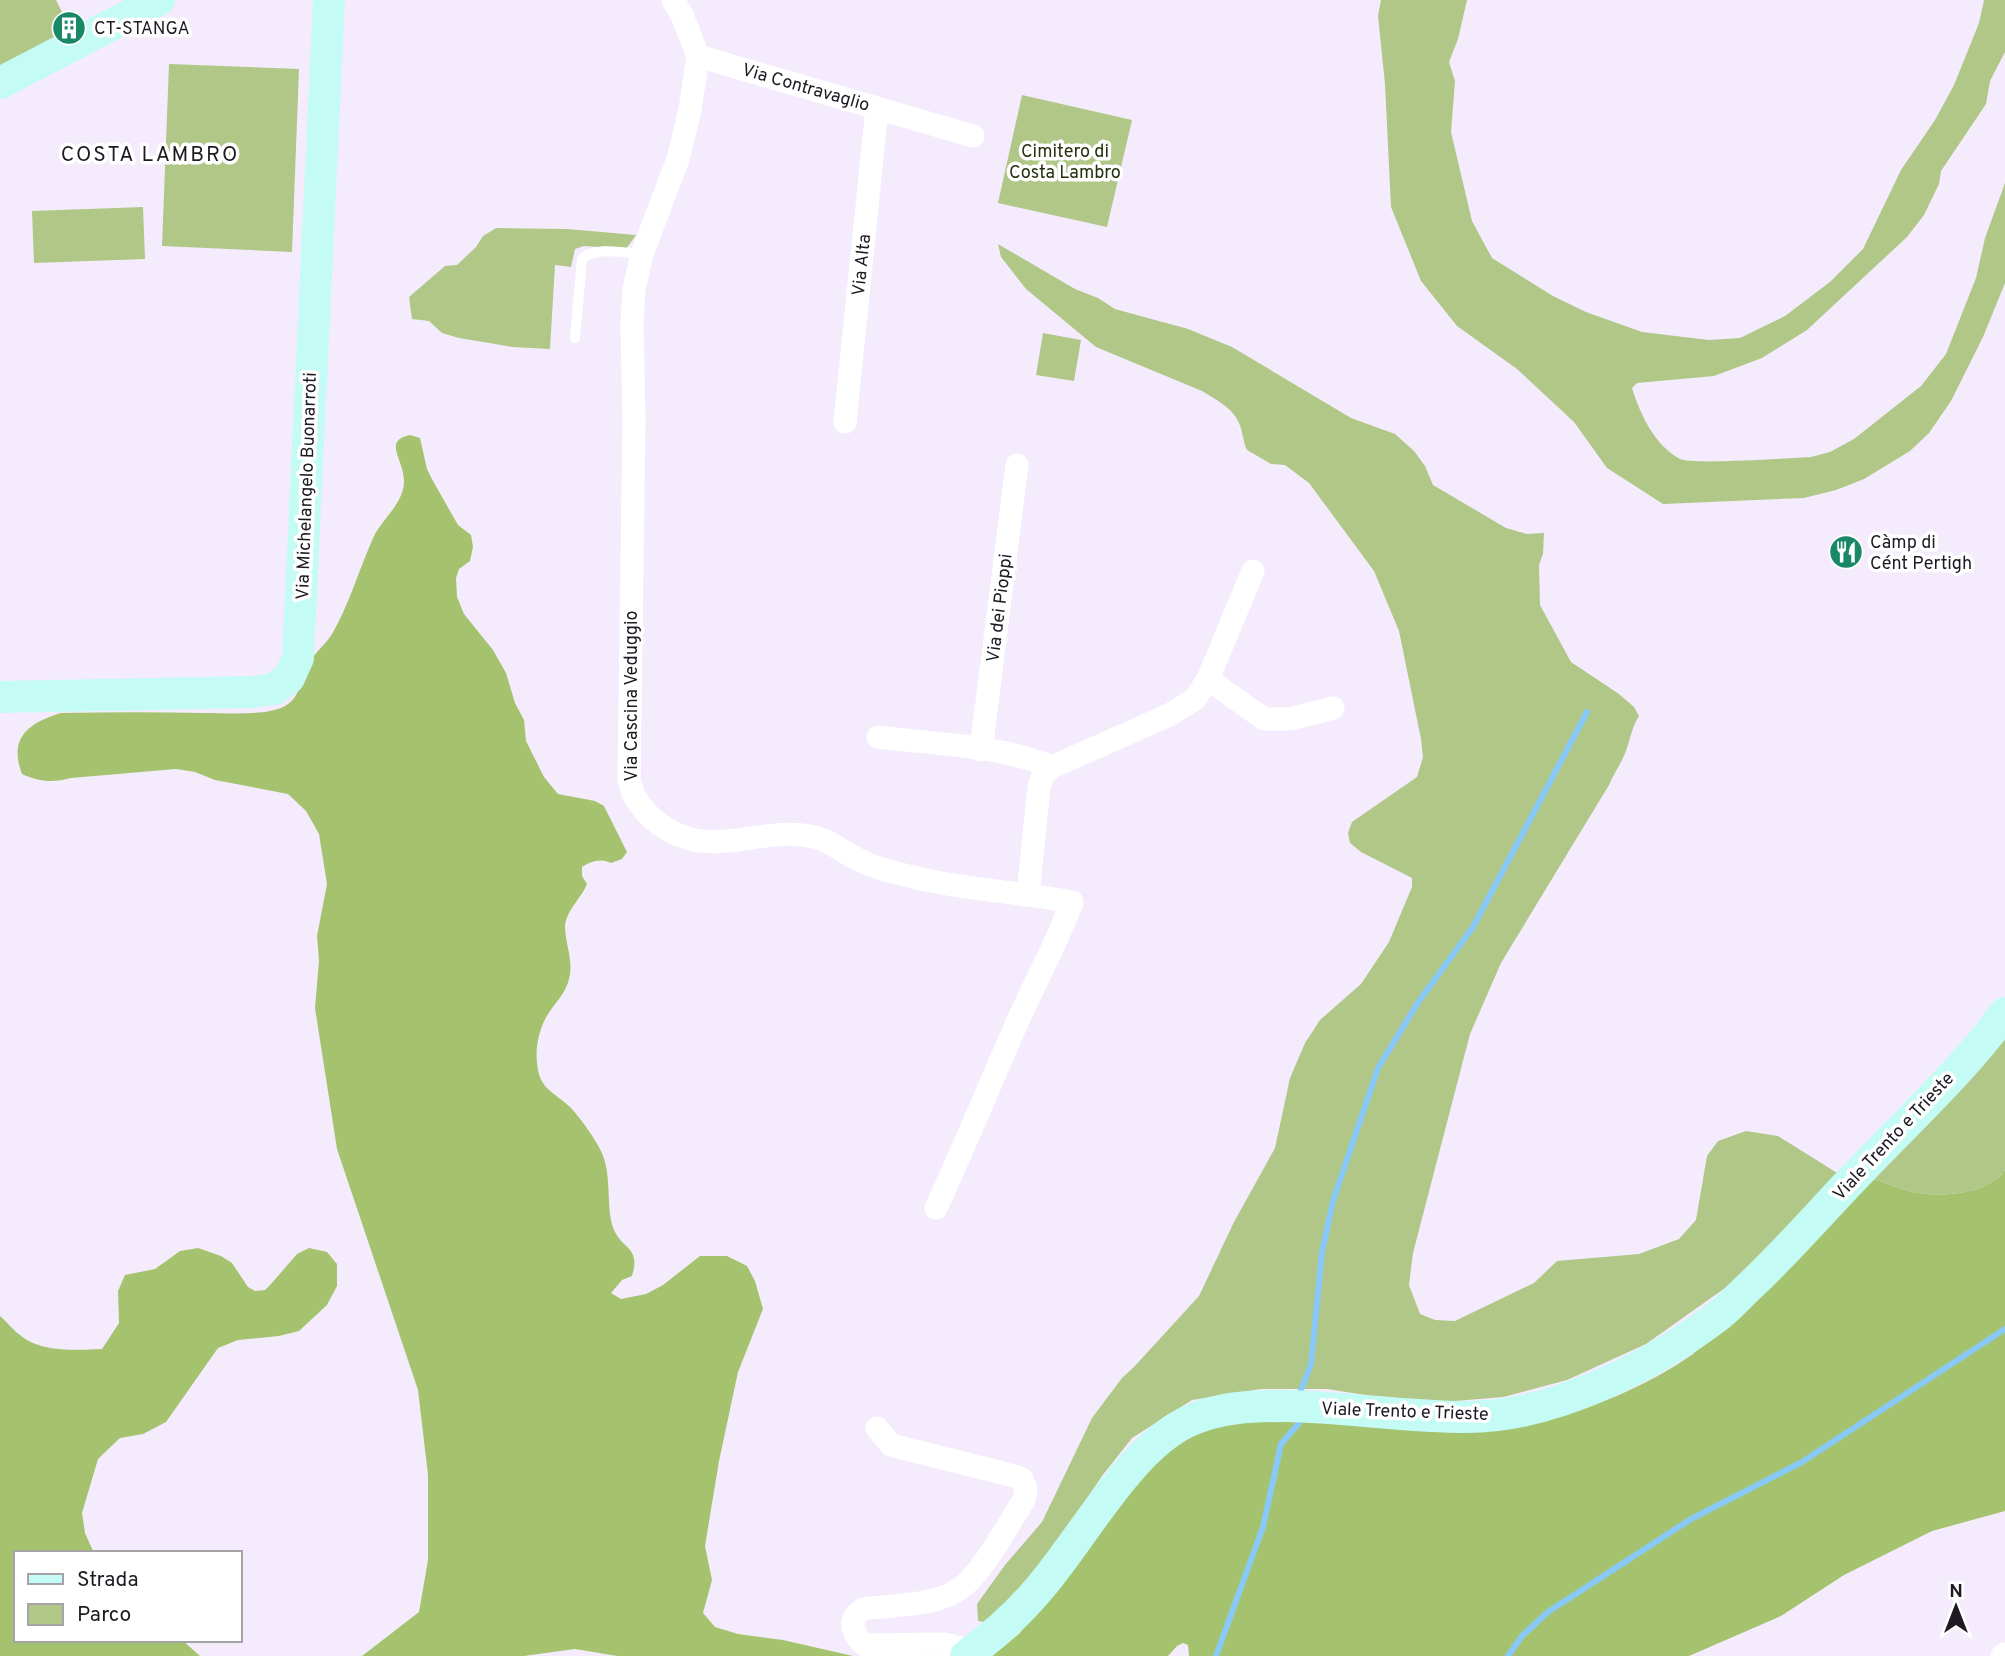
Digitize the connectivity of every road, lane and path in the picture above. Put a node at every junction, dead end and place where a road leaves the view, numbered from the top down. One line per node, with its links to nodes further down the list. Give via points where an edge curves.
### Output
1 (159, 0): 5 (main road)
2 (329, 0): 14 (main road, Via Michelangelo Buonarroti, via 298,659 289,678 274,689 252,692)
3 (673, 0): 4 (street)
4 (698, 56): 6 (street, Via Contravaglio); 8 (street, Via Cascina Veduggio, via 677,159)
5 (0, 83)
6 (877, 108): 7 (street, Via Contravaglio); 10 (street, Via Alta)
7 (973, 136)
8 (642, 254): 9 (lane, via 596,252 582,259); 19 (street, Via Cascina Veduggio, via 632,323 628,765 632,793 670,833 693,841 816,837 897,873)
9 (575, 338)
10 (845, 422)
11 (1017, 466): 17 (street, Via dei Pioppi)
12 (1253, 572): 13 (street)
13 (1208, 679): 15 (street, via 1264,719 1290,719); 18 (street, via 1195,699 1169,715)
14 (0, 697)
15 (1333, 708)
16 (878, 737): 17 (street)
17 (981, 750): 18 (street, via 1033,759)
18 (1052, 768): 19 (street, via 1039,787)
19 (1028, 894): 21 (street, Via Cascina Veduggio, via 1072,902)
20 (2005, 1013): 23 (main road, Viale Trento e Trieste, via 1787,1250 1720,1315 1672,1348 1580,1393 1507,1413 1468,1417 1265,1406 1237,1407 1189,1420 1139,1459 1038,1591)
21 (936, 1208)
22 (877, 1428): 23 (street, via 891,1445 1022,1479 1024,1500 963,1587 946,1597 862,1610 855,1617 856,1638 866,1645 944,1644)
23 (969, 1653)

